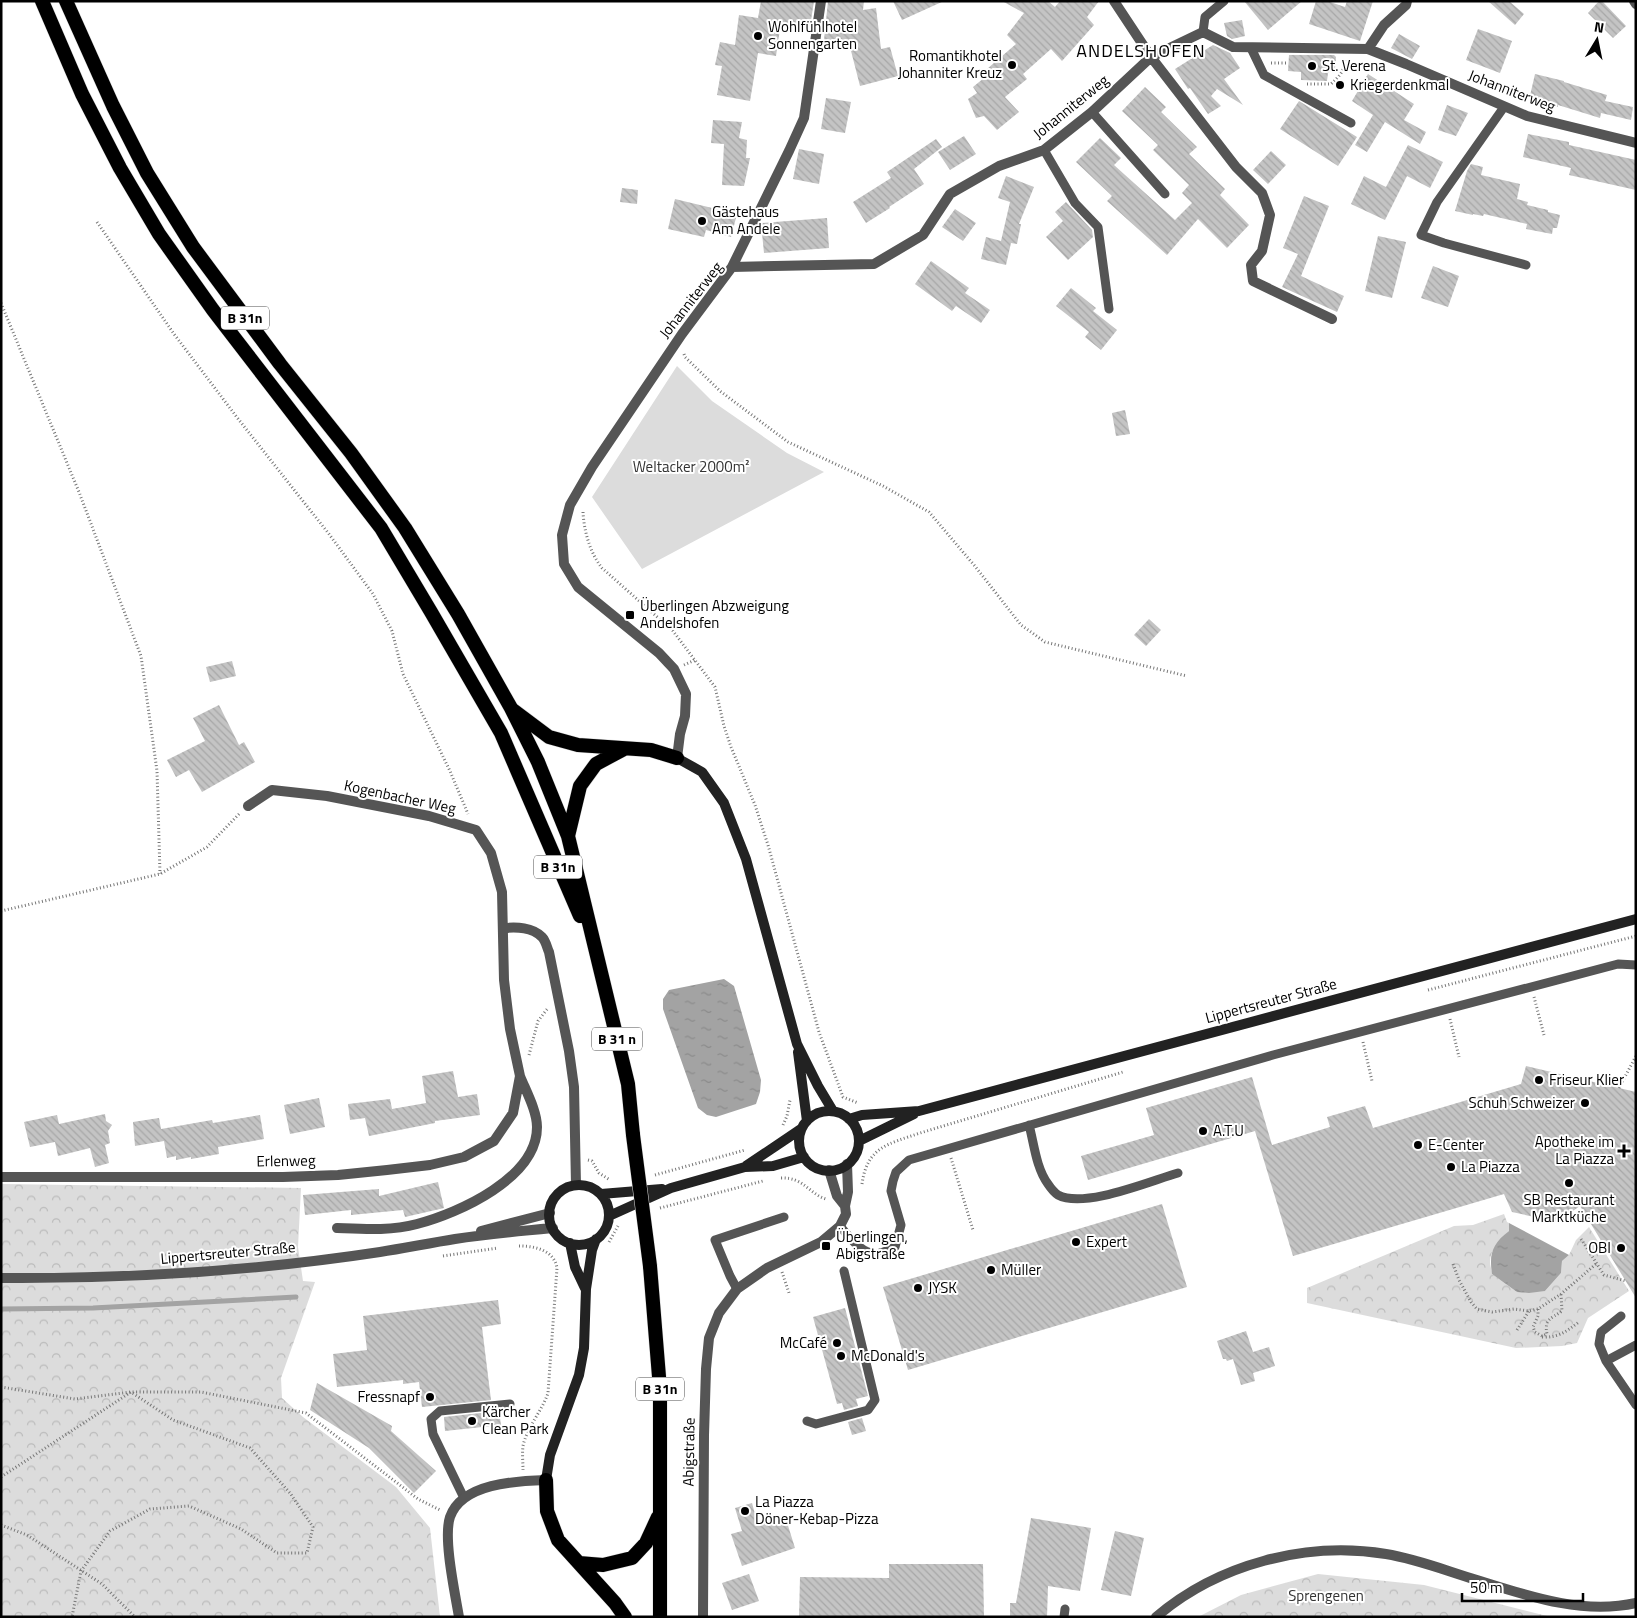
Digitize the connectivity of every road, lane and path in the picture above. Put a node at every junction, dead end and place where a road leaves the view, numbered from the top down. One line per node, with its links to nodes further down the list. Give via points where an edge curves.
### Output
1 (42, 1): 41 (highway, B 31n, via 82,94 159,234 212,310 381,528 431,612 501,733)
2 (66, 1): 30 (highway, B 31n, via 147,173 193,247 405,528)
3 (821, 1): 23 (street, via 804,118)
4 (1114, 1): 12 (street)
5 (1224, 1): 7 (lane, via 1205,17)
6 (1407, 1): 11 (street)
7 (1203, 32): 8 (street, Johanniterweg, via 1232,47); 12 (street, Johanniterweg)
8 (1251, 48): 9 (street, Johanniterweg); 17 (lane, via 1264,74)
9 (1286, 48): 10 (street, Johanniterweg); 13 (path, via 1281,57)
10 (1346, 49): 11 (street, Johanniterweg); 14 (path, via 1340,77 1331,84)
11 (1368, 49): 15 (street, Johanniterweg)
12 (1151, 57): 16 (street, Johanniterweg); 26 (street, via 1236,167 1262,193 1270,214 1262,251 1251,265 1253,281)
13 (1281, 67)
14 (1302, 84)
15 (1504, 107): 18 (street, Johanniterweg, via 1527,116); 22 (lane, via 1437,202 1421,235)
16 (1092, 112): 19 (street, Johanniterweg); 20 (lane)
17 (1351, 123)
18 (1636, 143)
19 (1044, 150): 23 (street, Johanniterweg, via 999,166 950,194 923,235 874,264); 25 (lane, via 1075,203 1098,226)
20 (1165, 194)
21 (97, 222): 34 (path, via 174,334 373,594 392,631 403,674)
22 (1526, 265)
23 (732, 267): 27 (street, Johanniterweg)
24 (1, 303): 36 (path, via 79,492 141,656 156,771)
25 (1109, 309)
26 (1332, 319)
27 (682, 334): 28 (street, Johanniterweg); 29 (path, via 685,358 720,391 788,442 929,512 1021,625 1045,642)
28 (574, 497): 32 (street, Johanniterweg, via 562,535 564,564 578,587 674,669 686,694); 57 (path, via 582,507 583,524 595,559 674,631 715,688 731,748 768,845 819,1032 843,1097)
29 (1187, 676)
30 (511, 708): 31 (highway, B 31n, via 550,738 578,745); 35 (highway, B 31n, via 538,762)
31 (625, 749): 32 (highway, via 651,750); 35 (highway, B 31n, via 596,764 580,786)
32 (676, 758): 49 (main road, via 702,772 724,803 734,826)
33 (248, 806): 34 (street, Kogenbacher Weg, via 272,790 327,796 429,816); 36 (path, via 207,846)
34 (476, 830): 39 (street, via 491,852 502,892)
35 (568, 836): 41 (highway, B 31n)
36 (160, 874): 37 (path)
37 (1, 911)
38 (1634, 918): 58 (main road, Lippertsreuter Straße)
39 (504, 928): 45 (street, via 532,930 544,938); 53 (street, Erlenweg, via 504,980)
40 (1636, 936): 44 (path)
41 (593, 944): 64 (highway, B 31 n, via 628,1084)
42 (1636, 965): 43 (lane, via 1618,964)
43 (1531, 987): 46 (lane); 48 (path)
44 (1426, 990)
45 (559, 1002): 53 (path, via 549,1007 538,1021 529,1057); 79 (street, via 574,1087)
46 (1447, 1009): 47 (lane); 51 (path)
47 (1360, 1032): 54 (path); 62 (lane)
48 (1544, 1035)
49 (797, 1044): 59 (main road); 61 (main road)
50 (1636, 1056): 55 (path)
51 (1459, 1057)
52 (1130, 1070): 81 (path, via 887,1145 875,1152 866,1165)
53 (520, 1076): 75 (street, Erlenweg, via 513,1113 494,1141 464,1157 430,1165 338,1175 282,1177); 91 (street, Erlenweg, via 537,1127 532,1151 504,1183 451,1212 416,1225 386,1229)
54 (1372, 1081)
55 (1619, 1088)
56 (790, 1096): 63 (path, via 787,1116)
57 (859, 1104)
58 (919, 1111): 60 (main road, Lippertsreuter Straße); 65 (main road, Lippertsreuter Straße)
59 (833, 1112): 60 (main road); 61 (main road, via 819,1113)
60 (849, 1118): 65 (main road, via 858,1133)
61 (804, 1125): 68 (main road, via 799,1144); 71 (main road)
62 (1029, 1125): 67 (lane); 73 (lane, via 1043,1175 1058,1195 1077,1199 1103,1196)
63 (779, 1131)
64 (633, 1135): 129 (highway, B 31n, bridge, via 650,1266 660,1389)
65 (859, 1142): 70 (main road)
66 (750, 1148): 74 (path, via 664,1174)
67 (948, 1148): 90 (lane, via 909,1160 896,1172 892,1191 902,1225 895,1247 879,1254 871,1253 849,1238); 93 (path)
68 (804, 1158): 71 (main road, via 773,1166); 72 (main road, via 820,1169)
69 (589, 1160): 78 (path, via 599,1174)
70 (847, 1164): 72 (main road); 84 (street)
71 (745, 1167): 80 (main road)
72 (829, 1170): 84 (street, via 837,1196)
73 (1178, 1173)
74 (647, 1176)
75 (1, 1177)
76 (776, 1179): 83 (path, via 790,1178)
77 (768, 1180): 85 (path)
78 (613, 1182)
79 (576, 1185): 82 (main road, via 593,1188); 86 (main road, via 568,1187 555,1198)
80 (671, 1188): 82 (main road); 87 (main road)
81 (861, 1189)
82 (601, 1194): 87 (main road, via 607,1203)
83 (826, 1199)
84 (845, 1206): 90 (street, via 846,1214)
85 (657, 1210)
86 (550, 1213): 92 (main road); 94 (street, Lippertsreuter Straße)
87 (609, 1216): 96 (main road, via 605,1230)
88 (784, 1217): 108 (lane, via 715,1240)
89 (623, 1222): 100 (path)
90 (840, 1226): 102 (street, Abigstraße, via 821,1242)
91 (337, 1228)
92 (553, 1228): 94 (street, Lippertsreuter Straße); 97 (main road)
93 (973, 1230)
94 (456, 1239): 106 (street, Lippertsreuter Straße, via 291,1263 198,1271)
95 (1581, 1239): 104 (path)
96 (596, 1240): 97 (main road); 109 (main road)
97 (570, 1243): 109 (main road, via 575,1267)
98 (513, 1246): 127 (path, via 540,1248 556,1262 557,1268 548,1393 523,1447)
99 (500, 1248): 101 (path)
100 (606, 1248)
101 (436, 1257)
102 (779, 1262): 108 (street, Abigstraße); 110 (path)
103 (1453, 1264): 113 (path, via 1458,1280 1477,1309)
104 (1596, 1264): 107 (path, via 1604,1275); 111 (path)
105 (844, 1271): 124 (lane, via 875,1400 868,1410 816,1424)
106 (1, 1278)
107 (1626, 1281)
108 (737, 1288): 140 (street, Abigstraße, via 719,1313 709,1338)
109 (586, 1289): 126 (main road, via 584,1348 579,1375 550,1455)
110 (789, 1293)
111 (1561, 1294): 112 (path); 117 (path, via 1562,1311 1546,1322 1547,1334)
112 (1538, 1309): 113 (path); 117 (path, via 1533,1327)
113 (1529, 1311): 116 (path)
114 (1621, 1316): 119 (lane, via 1601,1332 1599,1344)
115 (1579, 1322): 117 (path, via 1558,1335)
116 (1517, 1330)
117 (1542, 1336)
118 (1636, 1345): 119 (lane)
119 (1606, 1361): 123 (lane)
120 (1, 1387): 121 (path, via 75,1399)
121 (131, 1392): 125 (path); 130 (path, via 201,1392 306,1413 418,1499); 133 (path, via 173,1420 250,1448 290,1493 313,1527 307,1553 277,1553 241,1529 189,1506 150,1509 110,1531)
122 (510, 1404): 128 (lane, via 440,1411 431,1419 433,1434)
123 (1636, 1405)
124 (807, 1421)
125 (1, 1477)
126 (546, 1480): 127 (street); 132 (highway, via 547,1511 555,1533)
127 (522, 1481): 128 (street, via 493,1486)
128 (464, 1498): 130 (street)
129 (660, 1512): 132 (highway, B 31n, via 646,1543 632,1558 603,1565); 139 (highway, B 31n)
130 (450, 1516): 137 (street, via 447,1537)
131 (1, 1525): 133 (path, via 27,1535)
132 (579, 1563): 138 (highway)
133 (81, 1570): 135 (path); 136 (path, via 102,1584)
134 (1634, 1606): 141 (street, via 1593,1607 1554,1602 1410,1559 1337,1550 1286,1556 1235,1570 1188,1594)
135 (72, 1617)
136 (134, 1617)
137 (458, 1617)
138 (625, 1617)
139 (660, 1617)
140 (703, 1617)
141 (1156, 1617)

